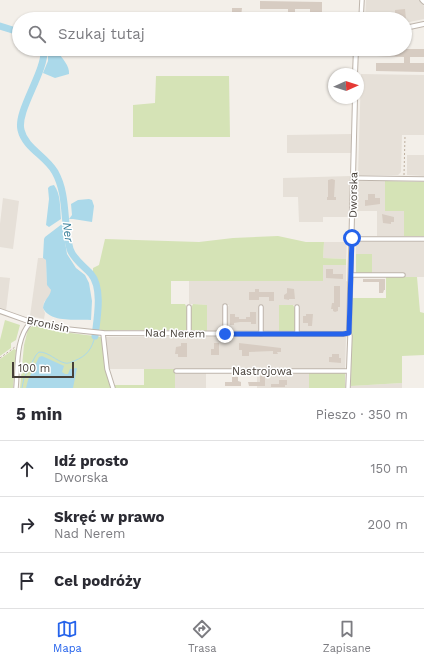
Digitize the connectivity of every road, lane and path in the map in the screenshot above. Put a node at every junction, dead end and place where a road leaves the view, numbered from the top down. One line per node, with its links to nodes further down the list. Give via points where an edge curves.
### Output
1 (362, 0): 2 (street)
2 (361, 12)
3 (424, 24): 4 (street)
4 (412, 27)
5 (356, 56): 6 (street)
6 (355, 68)
7 (355, 104): 9 (street, Dworska)
8 (406, 136): 10 (path)
9 (353, 178): 10 (street); 12 (street, Dworska)
10 (404, 178): 11 (street)
11 (424, 179)
12 (352, 238): 13 (street); 14 (street, Dworska)
13 (424, 239)
14 (351, 275): 15 (street); 25 (street, Dworska)
15 (403, 275)
16 (225, 306): 26 (street)
17 (297, 306): 28 (street)
18 (189, 307): 24 (street)
19 (261, 307): 27 (street)
20 (0, 311): 21 (street, Bronisin)
21 (31, 322): 22 (street, Bronisin); 29 (street)
22 (96, 332): 23 (street, Nad Nerem)
23 (103, 333): 24 (street, Nad Nerem); 34 (street, via 107,369)
24 (189, 333): 26 (street, Nad Nerem)
25 (349, 333): 28 (street, Nad Nerem); 32 (street, Dworska)
26 (225, 334): 27 (street, Nad Nerem)
27 (262, 334): 28 (street, Nad Nerem)
28 (297, 334)
29 (20, 343): 30 (path); 33 (street)
30 (0, 358)
31 (176, 371): 32 (street, Nastrojowa)
32 (348, 371): 35 (street, Dworska)
33 (16, 388)
34 (113, 388)
35 (348, 388)

